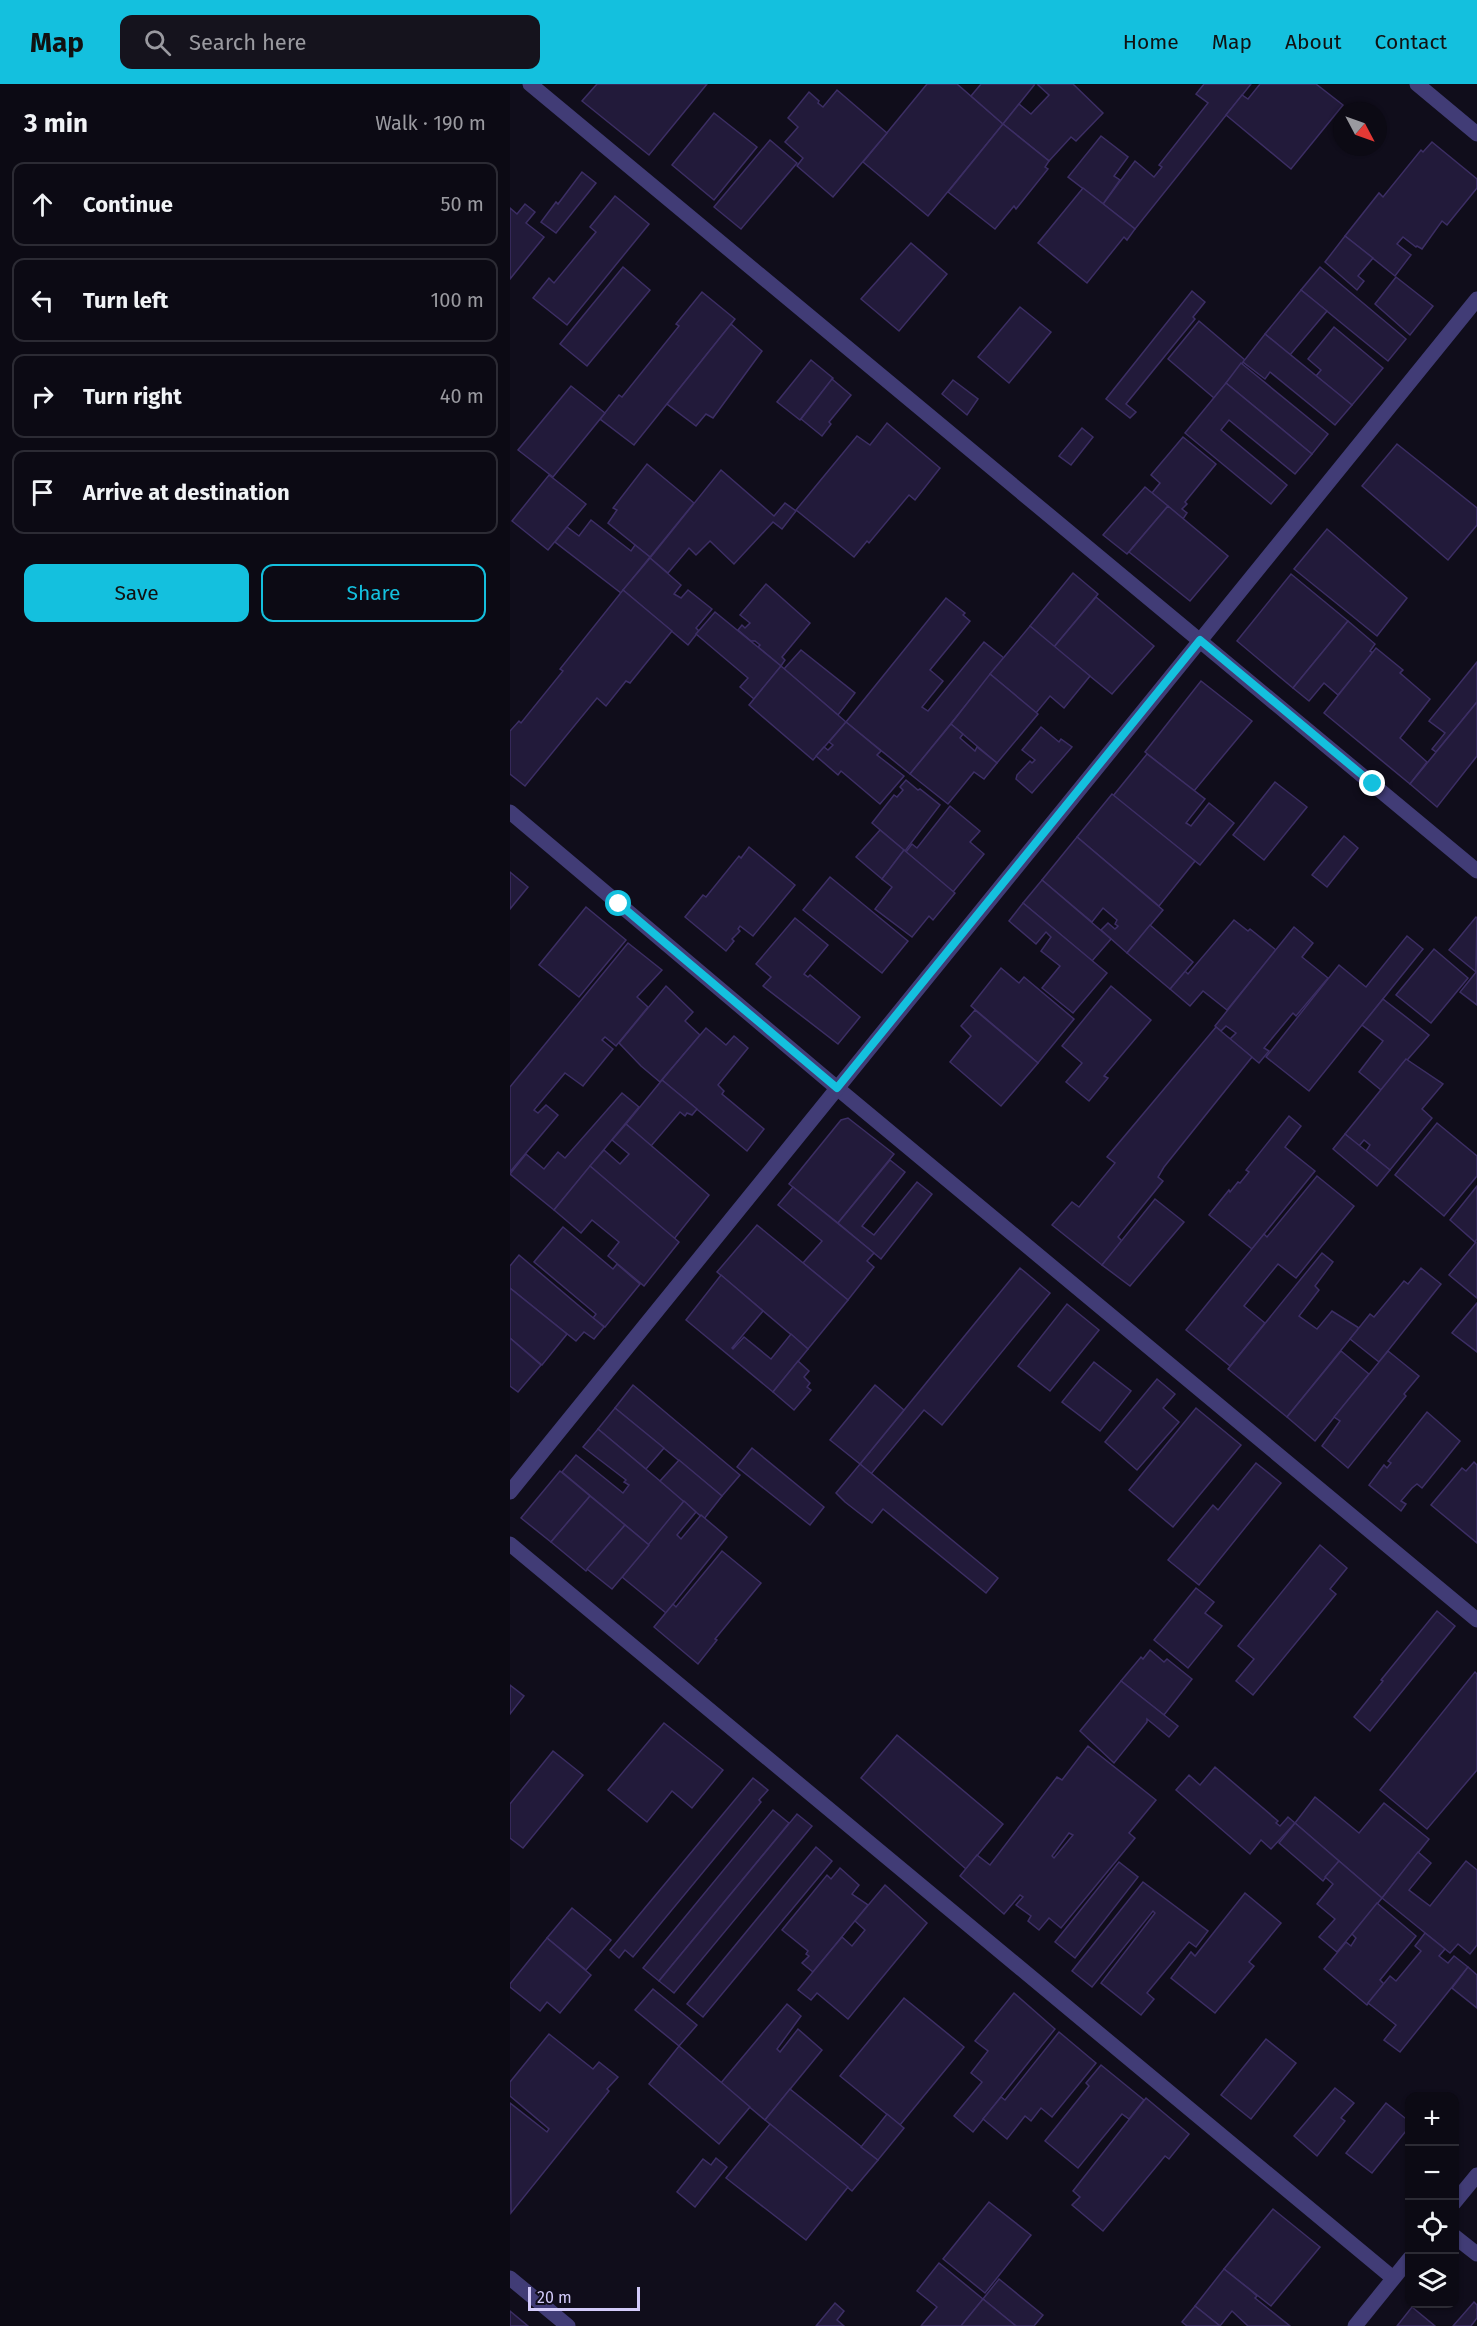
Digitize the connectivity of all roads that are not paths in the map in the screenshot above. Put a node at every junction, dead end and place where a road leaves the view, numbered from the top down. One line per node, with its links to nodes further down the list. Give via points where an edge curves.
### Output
1 (530, 84): 5 (street)
2 (1417, 84): 3 (street)
3 (1477, 134)
4 (1477, 299): 5 (street)
5 (1200, 640): 7 (street); 8 (street)
6 (510, 812): 8 (street)
7 (1477, 871)
8 (837, 1088): 9 (street); 11 (street)
9 (510, 1492)
10 (510, 1544): 18 (street)
11 (1477, 1620)
12 (1477, 2175): 13 (street)
13 (1457, 2200)
14 (1459, 2239): 15 (street)
15 (1477, 2254)
16 (1405, 2264): 18 (street)
17 (510, 2278): 19 (street)
18 (1393, 2278): 20 (street)
19 (568, 2326)
20 (1355, 2326)

